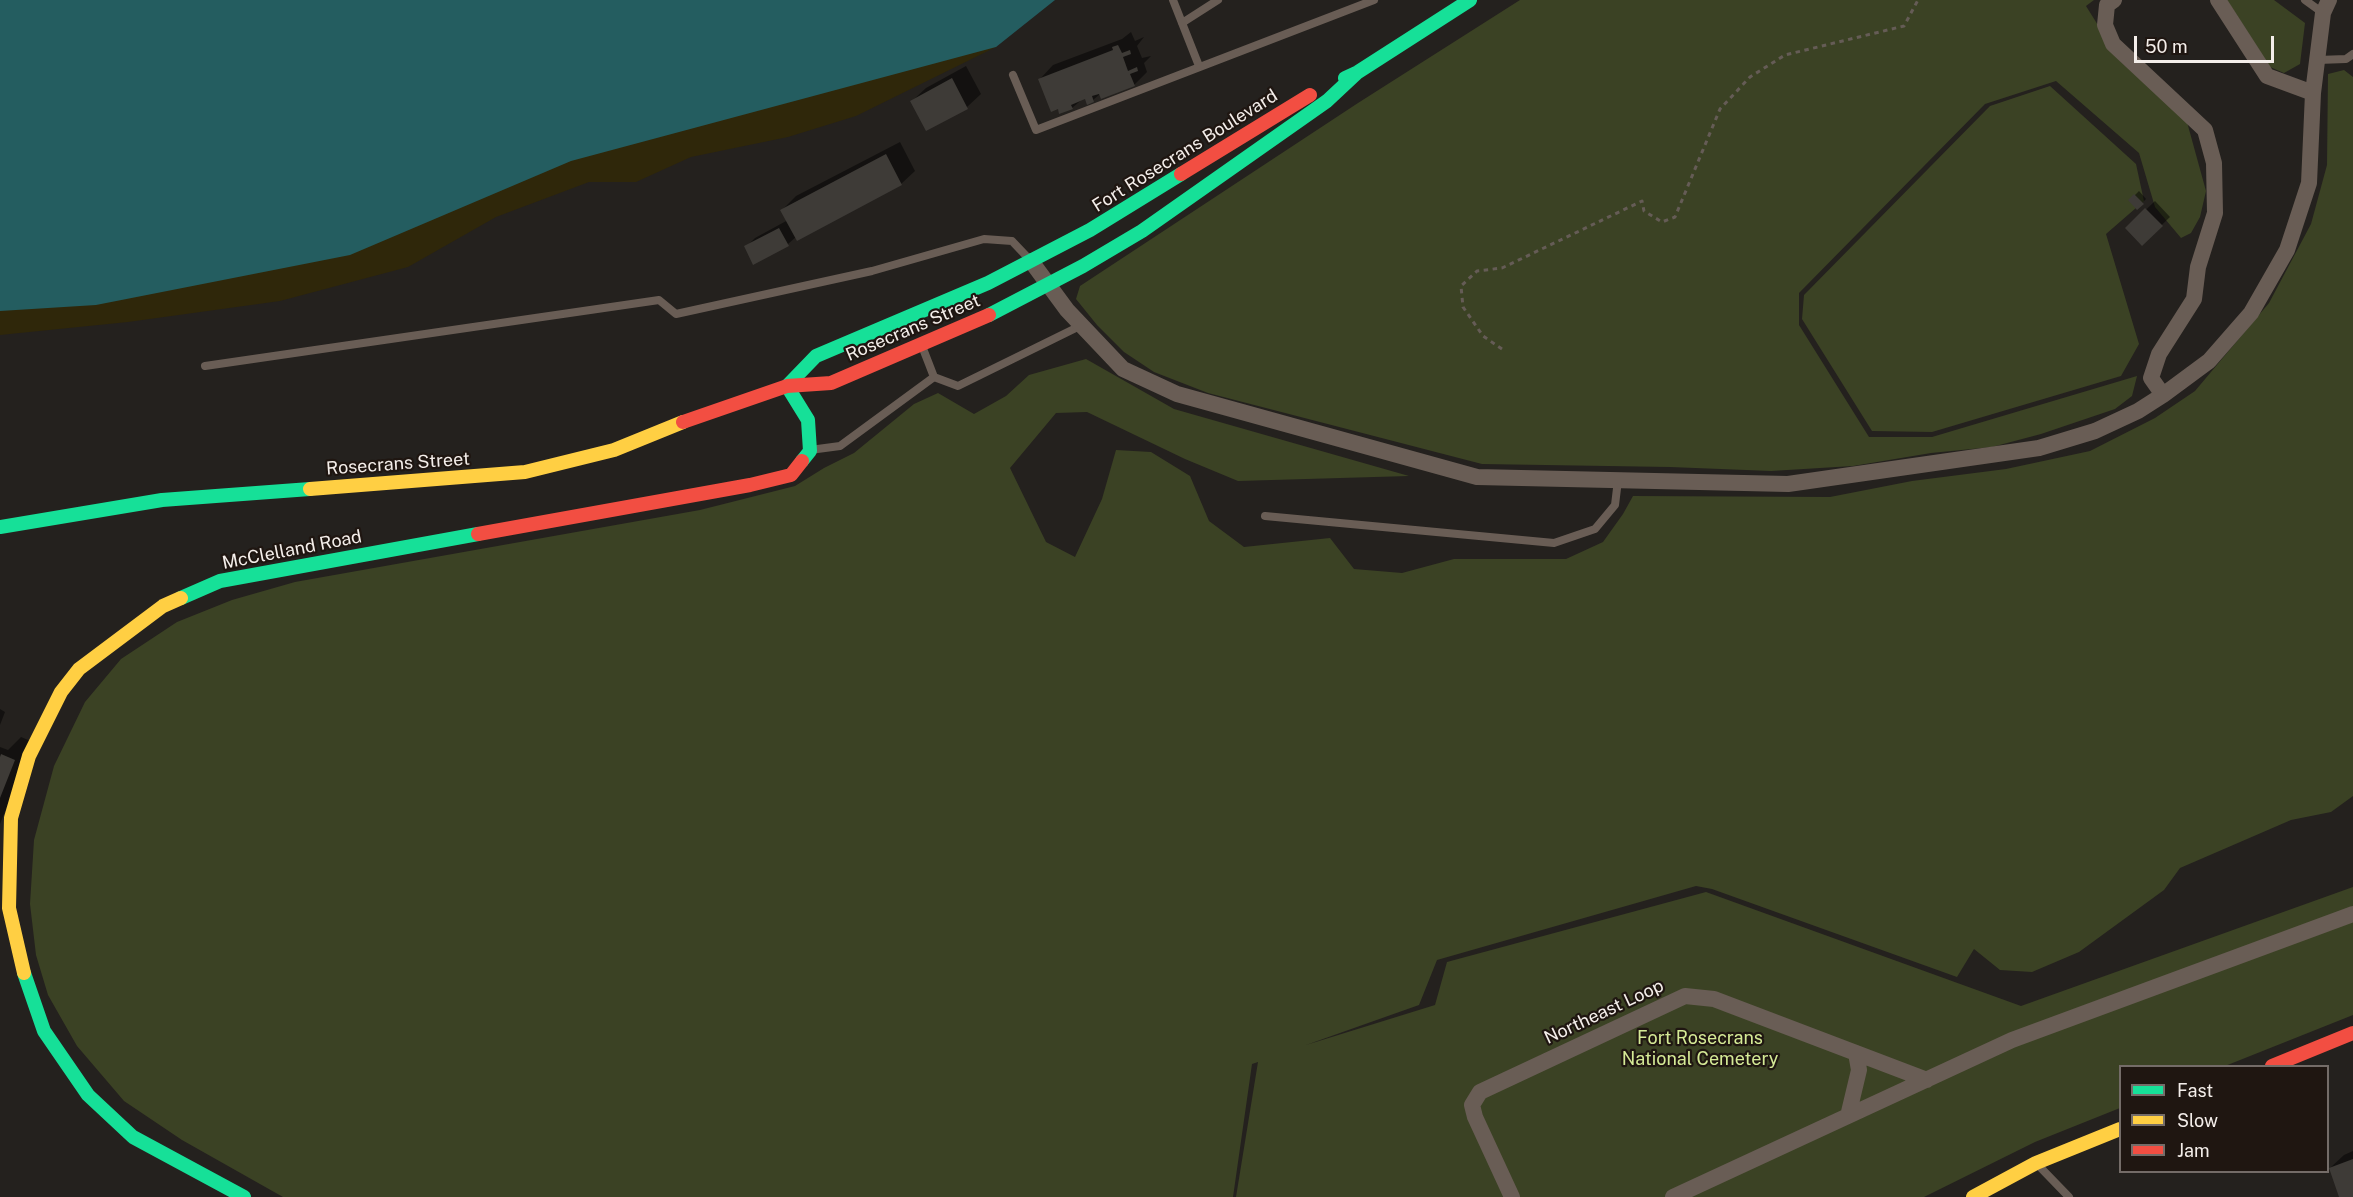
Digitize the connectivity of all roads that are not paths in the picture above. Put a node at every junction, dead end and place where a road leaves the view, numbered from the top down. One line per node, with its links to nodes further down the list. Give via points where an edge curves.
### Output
1 (1173, 0): 9 (lane)
2 (1218, 0): 9 (lane)
3 (1374, 0): 12 (lane)
4 (1470, 0): 13 (street, Fort Rosecrans Boulevard)
5 (2114, 0): 23 (street, via 2108,5 2105,25 2114,44 2205,130 2214,163 2215,213 2198,267 2194,299 2159,354 2151,378)
6 (2218, 0): 15 (street, via 2267,76)
7 (2305, 0): 8 (lane)
8 (2326, 6): 11 (street)
9 (1182, 23): 12 (lane)
10 (2353, 54): 11 (lane, via 2346,59)
11 (2318, 60): 15 (street)
12 (1199, 66): 14 (lane, via 1035,130)
13 (1358, 72): 16 (street, Fort Rosecrans Boulevard, via 1321,89 1090,230); 17 (street, Fort Rosecrans Boulevard, via 1327,101 1142,231)
14 (1013, 75)
15 (2313, 93): 23 (street, via 2309,183 2287,250 2252,313 2209,361)
16 (1031, 261): 17 (street); 20 (lane, via 1012,241 984,238 872,271 676,314 659,300); 22 (street, Rosecrans Street, via 816,356)
17 (1047, 285): 18 (street); 19 (street, Rosecrans Street)
18 (1082, 325): 21 (lane, via 958,386); 25 (street, via 1124,369 1177,394 1477,477)
19 (921, 346): 21 (lane); 22 (street, Rosecrans Street, via 831,382)
20 (206, 366)
21 (934, 377): 24 (lane, via 840,446)
22 (787, 386): 24 (street, via 808,420); 28 (street, Rosecrans Street, via 708,412 614,450 525,472 162,500)
23 (2163, 395): 25 (street, via 2095,431 2039,448 1788,484)
24 (810, 451): 38 (street, McClelland Road, via 791,475 750,486 220,581 163,606 79,669 61,692 29,756 11,818 9,908 23,969 44,1031 88,1095 133,1137)
25 (1618, 480): 26 (lane, via 1615,505 1595,529 1554,543)
26 (1264, 516)
27 (0, 521): 28 (lane)
28 (18, 523): 29 (street, Rosecrans Street)
29 (0, 527)
30 (2353, 914): 34 (street, via 2012,1040)
31 (2353, 1033): 33 (street)
32 (1851, 1052): 34 (street, Northeast Loop); 35 (street, via 1859,1070); 39 (street, Northeast Loop, via 1714,999 1685,996 1480,1092 1472,1105 1475,1117)
33 (2274, 1065)
34 (1927, 1080): 35 (street)
35 (1848, 1116): 40 (street)
36 (2119, 1130): 37 (street)
37 (2036, 1163): 41 (street); 42 (lane)
38 (244, 1197)
39 (1512, 1197)
40 (1673, 1197)
41 (1973, 1197)
42 (2069, 1197)

